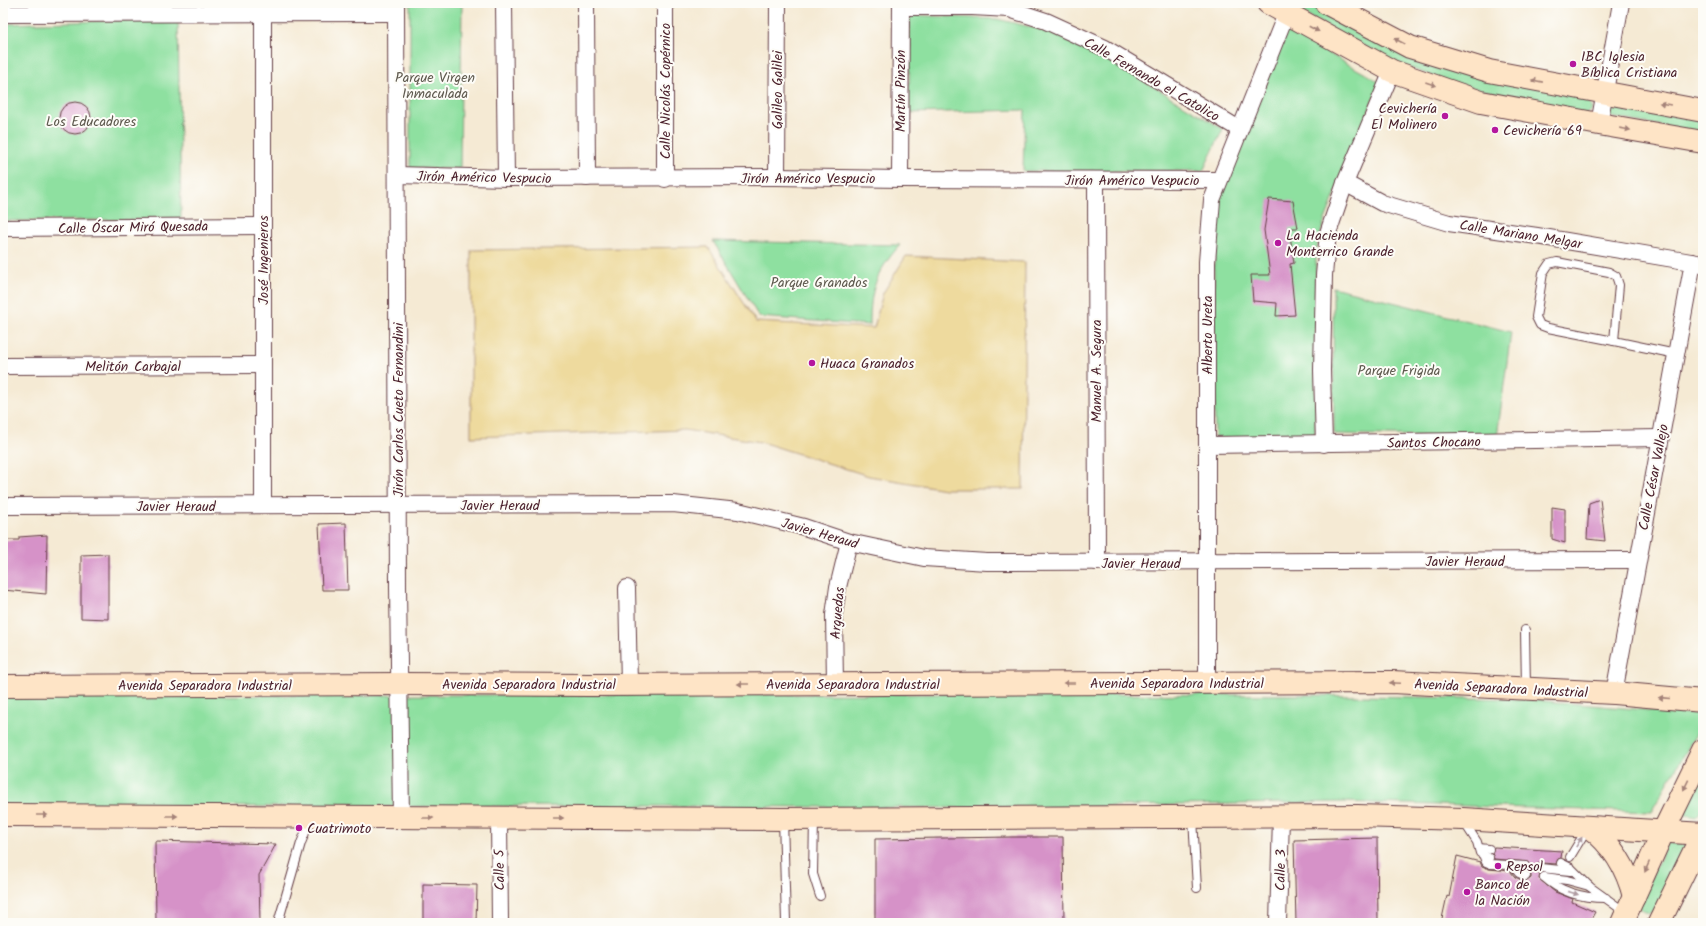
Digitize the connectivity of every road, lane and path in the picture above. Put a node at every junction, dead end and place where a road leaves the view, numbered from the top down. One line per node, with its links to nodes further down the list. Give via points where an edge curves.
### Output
1 (504, 3): 21 (street)
2 (586, 3): 22 (street)
3 (665, 3): 23 (street, Calle Nicolás Copérnico)
4 (778, 3): 20 (street, Galileo Galilei)
5 (1268, 3): 10 (main road)
6 (1326, 3): 14 (main road, one-way to 6, via 1490,71 1410,47)
7 (1620, 3): 14 (street)
8 (901, 5): 17 (street, Calle Fernando el Catolico, via 1009,9 1046,20 1105,48); 24 (street, Martín Pinzón)
9 (396, 8): 12 (street); 19 (street, Jirón Carlos Cueto Fernandini)
10 (1289, 9): 13 (main road, one-way to 13); 17 (street, Alberto Ureta)
11 (3, 14): 12 (street)
12 (263, 14): 28 (street, José Ingenieros)
13 (1392, 71): 16 (main road, one-way to 16, via 1481,102); 27 (street)
14 (1604, 94): 15 (main road, one-way to 14); 16 (street)
15 (1703, 111)
16 (1599, 124): 18 (main road, one-way to 18)
17 (1239, 130): 26 (street, Alberto Ureta)
18 (1703, 142)
19 (397, 175): 21 (street, Jirón Américo Vespucio); 39 (street, Jirón Carlos Cueto Fernandini)
20 (777, 177): 23 (street, Jirón Américo Vespucio); 24 (street, Jirón Américo Vespucio)
21 (506, 178): 22 (street, Jirón Américo Vespucio)
22 (588, 178): 23 (street, Jirón Américo Vespucio)
23 (665, 179)
24 (900, 179): 25 (street, Jirón Américo Vespucio)
25 (1096, 180): 26 (street, Jirón Américo Vespucio); 43 (street, Manuel A. Segura)
26 (1218, 180): 37 (street, Alberto Ureta, via 1212,200 1207,262)
27 (1345, 183): 30 (street, Calle Mariano Melgar, via 1382,203 1448,223); 36 (street, via 1328,233 1324,275)
28 (263, 226): 29 (street, Calle Óscar Miró Quesada); 33 (street, José Ingenieros)
29 (3, 228)
30 (1698, 263): 32 (street, Calle César Vallejo)
31 (1614, 342): 31 (lane, via 1540,325 1536,317 1543,273 1549,264 1557,262 1609,272 1616,276 1619,285); 32 (lane)
32 (1676, 354): 35 (street, Calle César Vallejo)
33 (263, 365): 34 (street, Melitón Carbajal); 38 (street, José Ingenieros)
34 (3, 366)
35 (1660, 438): 36 (street, Santos Chocano); 42 (street, Calle César Vallejo)
36 (1324, 444): 37 (street, Santos Chocano)
37 (1208, 445): 44 (street, Alberto Ureta)
38 (263, 505): 39 (street, Javier Heraud); 40 (street, Javier Heraud)
39 (399, 505): 41 (street, Javier Heraud, via 673,504 738,511 804,527); 48 (street, Jirón Carlos Cueto Fernandini)
40 (3, 506)
41 (848, 542): 43 (street, Javier Heraud, via 924,558 987,562); 49 (street, Arguedas, via 834,615)
42 (1638, 560): 44 (street, Javier Heraud); 53 (street, Calle César Vallejo)
43 (1097, 562): 44 (street, Javier Heraud)
44 (1208, 562): 47 (street, Alberto Ureta)
45 (627, 588): 50 (street)
46 (1525, 630): 52 (lane)
47 (1207, 683): 49 (main road, Avenida Separadora Industrial, one-way to 49); 52 (main road, Avenida Separadora Industrial, one-way to 47, via 1392,682)
48 (400, 684): 50 (main road, Avenida Separadora Industrial); 51 (main road, Avenida Separadora Industrial); 60 (street, Jirón Carlos Cueto Fernandini)
49 (835, 684): 50 (main road, Avenida Separadora Industrial, one-way to 50)
50 (629, 685)
51 (3, 686)
52 (1526, 689): 53 (main road, Avenida Separadora Industrial)
53 (1614, 693): 54 (main road, Avenida Separadora Industrial, one-way to 53)
54 (1703, 701)
55 (1703, 750): 66 (main road, one-way to 66)
56 (3, 814): 57 (main road, one-way to 57)
57 (311, 817): 60 (main road); 85 (lane)
58 (1193, 817): 59 (main road); 63 (main road); 79 (lane)
59 (1281, 817): 64 (main road); 87 (street, Calle 3)
60 (401, 818): 61 (main road, one-way to 61)
61 (498, 818): 62 (main road, one-way to 62); 86 (street, Calle 5)
62 (783, 818): 63 (main road); 84 (lane)
63 (814, 818): 80 (lane, via 813,874)
64 (1463, 819): 65 (main road); 70 (lane)
65 (1589, 827): 66 (main road); 71 (lane, one-way to 65); 82 (main road, via 1615,852 1627,874)
66 (1663, 832): 67 (main road); 82 (main road, one-way to 82)
67 (1703, 834): 83 (main road)
68 (1489, 849): 70 (lane)
69 (1562, 853): 71 (lane)
70 (1484, 854): 73 (lane, via 1488,863)
71 (1570, 857): 76 (lane)
72 (1561, 863): 76 (lane)
73 (1512, 865): 74 (lane); 77 (lane, via 1518,873)
74 (1526, 866)
75 (1541, 868): 76 (lane)
76 (1573, 870): 78 (lane)
77 (1526, 876)
78 (1590, 887): 81 (lane); 81 (lane, one-way to 81, via 1567,880 1542,877 1558,889 1585,897)
79 (1197, 888)
80 (820, 896)
81 (1606, 898): 82 (lane)
82 (1629, 909): 83 (main road, via 1635,908 1640,914)
83 (1661, 919)
84 (786, 922)
85 (278, 923)
86 (500, 923)
87 (1278, 923)

